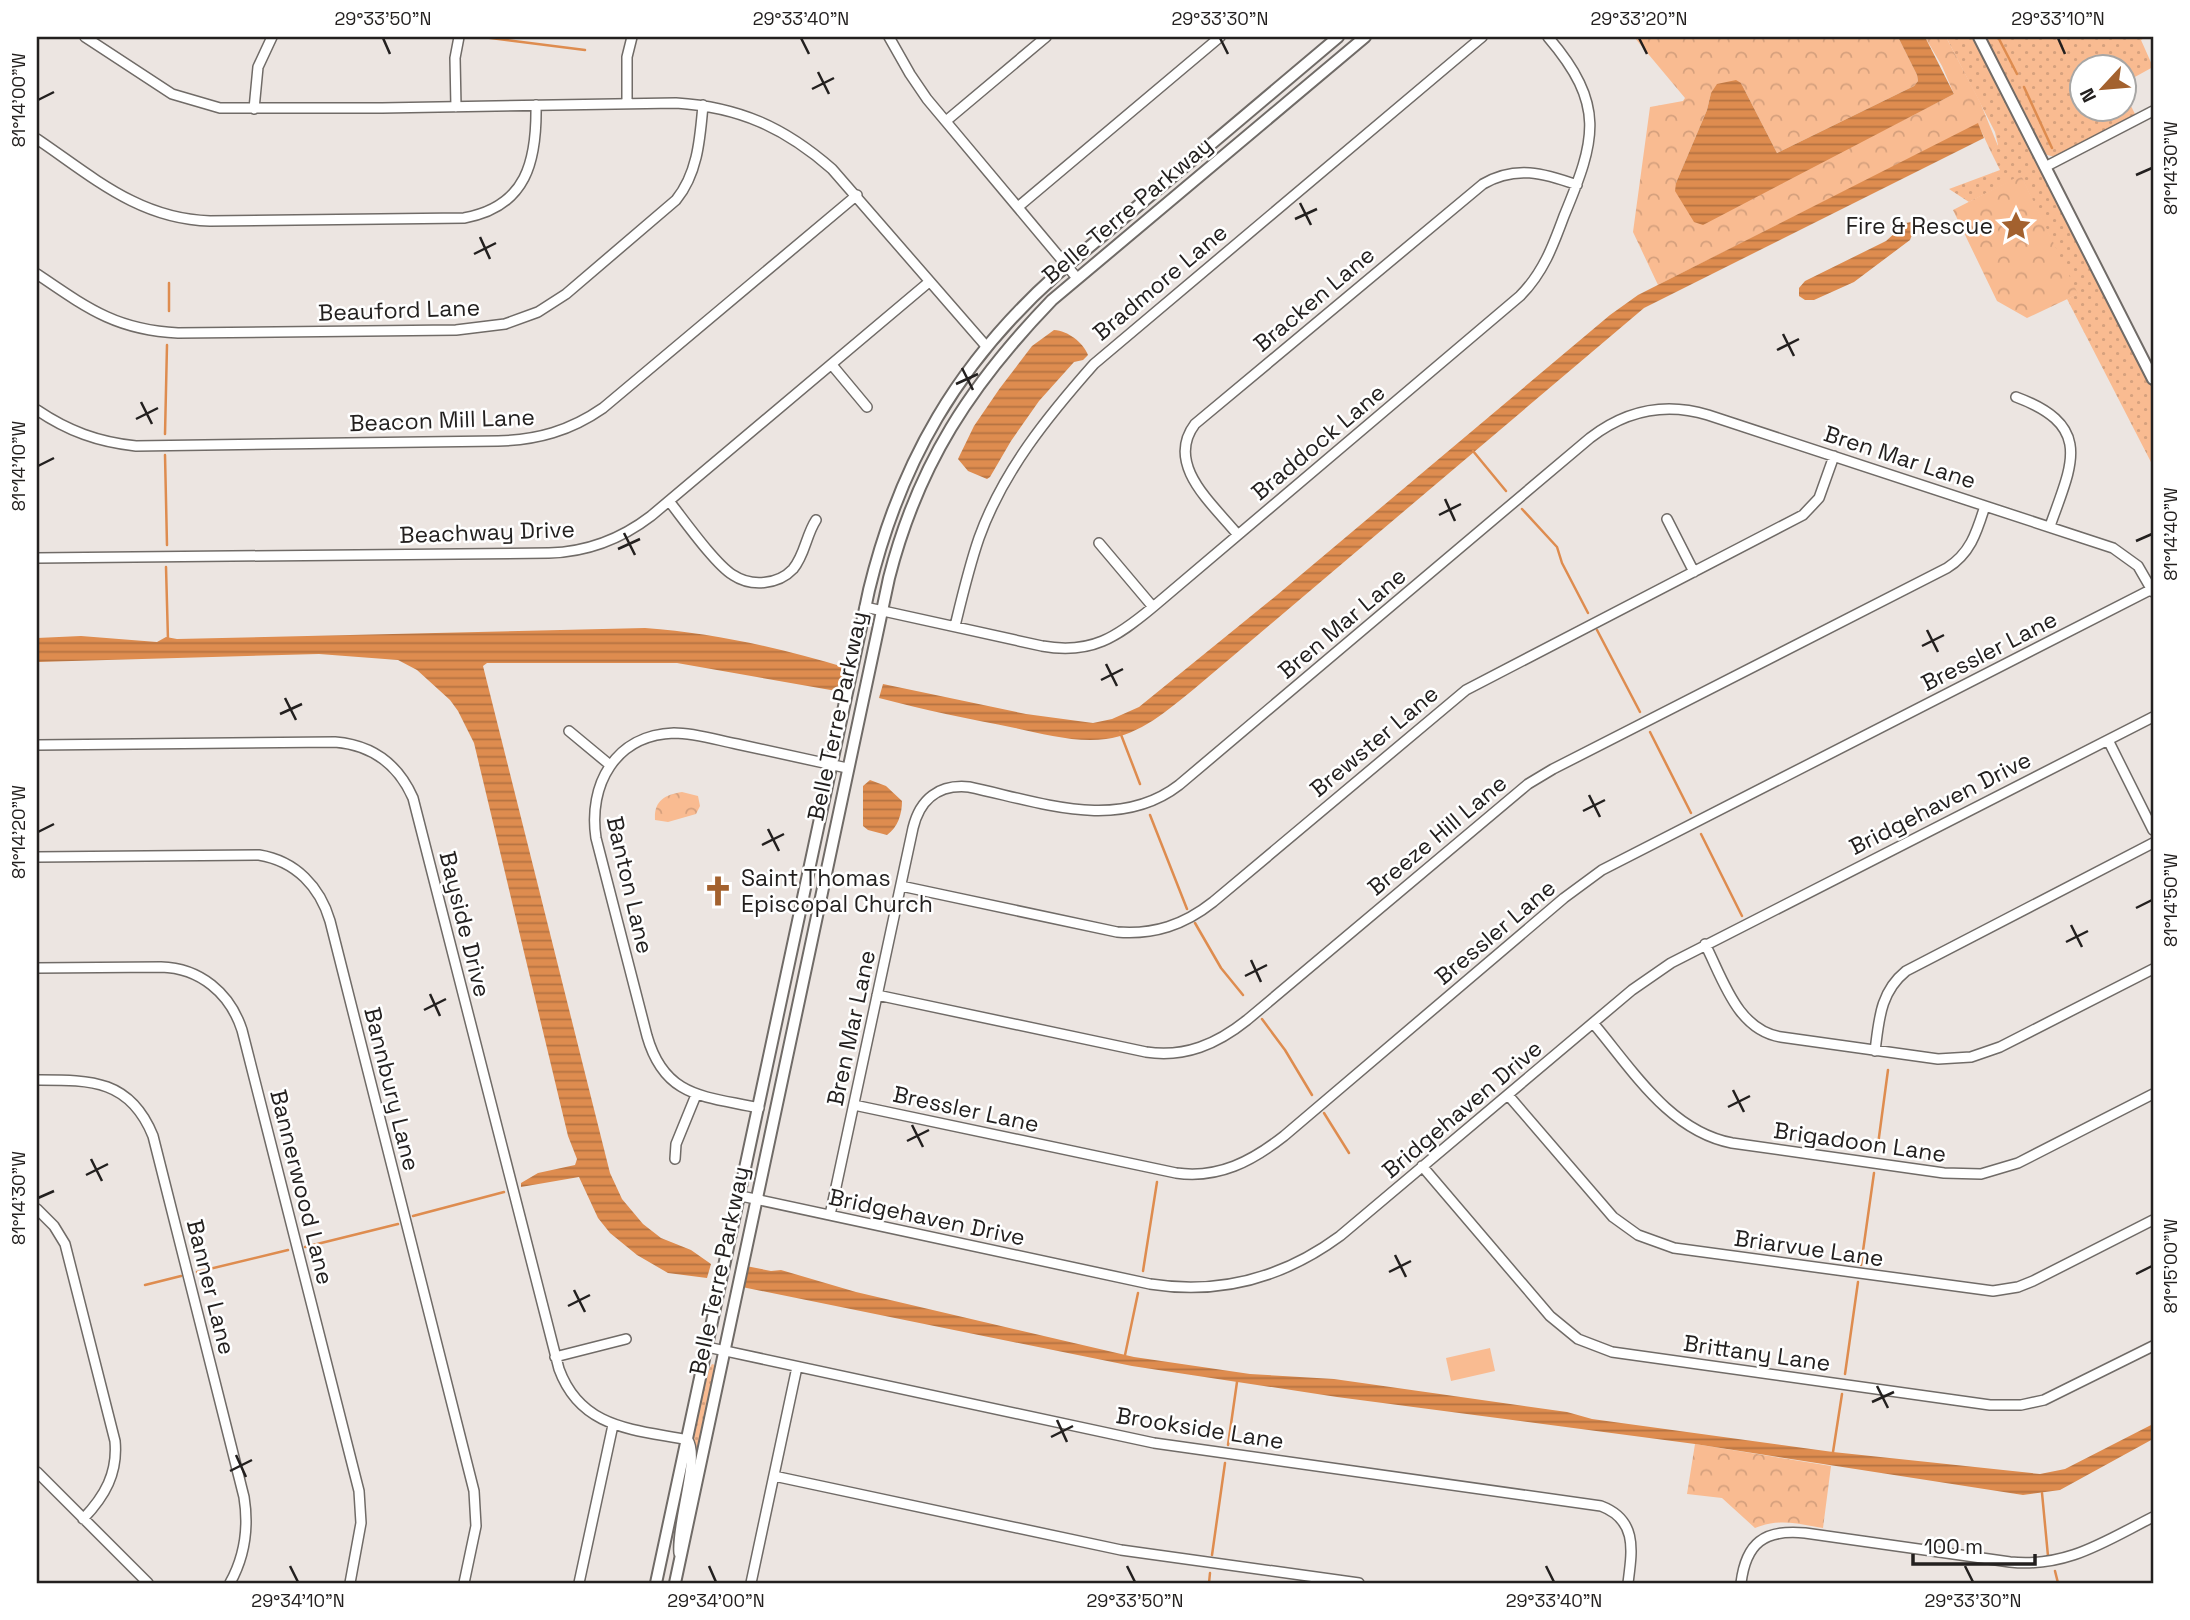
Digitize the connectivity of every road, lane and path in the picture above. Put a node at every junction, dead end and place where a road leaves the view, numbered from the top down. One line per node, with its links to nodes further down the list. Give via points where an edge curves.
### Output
1 (85, 37): 17 (street, via 181,97 220,108)
2 (272, 37): 17 (street, via 258,67)
3 (459, 37): 16 (street)
4 (632, 37): 13 (street)
5 (890, 37): 19 (street, via 914,80)
6 (1046, 37): 19 (street)
7 (1220, 37): 24 (street)
8 (1338, 37): 25 (main road, Belle Terre Parkway)
9 (1365, 37): 27 (main road, Belle Terre Parkway)
10 (1482, 37): 49 (street, Bradmore Lane, via 1094,364 1043,423 1002,487 980,536)
11 (1548, 37): 22 (street, Braddock Lane, via 1572,67 1587,104 1589,148)
12 (1979, 37): 21 (main road)
13 (627, 103): 14 (street); 15 (street)
14 (536, 105): 16 (street); 20 (street, via 534,153 520,184 496,207 464,218 210,221 173,217 131,202)
15 (703, 105): 23 (street, via 744,114 782,132 807,147); 26 (street, Beauford Lane, via 693,171 676,200 566,294 538,312 505,324 456,330 146,331 106,318)
16 (456, 107): 17 (street)
17 (254, 109)
18 (2153, 111): 21 (street)
19 (946, 121): 24 (street)
20 (37, 139)
21 (2045, 167): 31 (main road)
22 (1577, 185): 41 (street, Braddock Lane, via 1539,275 1520,296); 41 (street, Bracken Lane, via 1527,172 1498,176 1483,184 1195,424 1186,443 1186,466)
23 (857, 195): 28 (street); 34 (street, Beacon Mill Lane, via 603,408 548,436 498,441 136,446 85,436)
24 (1018, 207): 25 (street)
25 (1066, 266): 27 (street); 29 (main road, Belle Terre Parkway)
26 (37, 274)
27 (1077, 278): 48 (main road, Belle Terre Parkway, via 1013,341 953,422 906,520)
28 (929, 282): 29 (street); 30 (street, Beachway Drive)
29 (986, 346): 46 (main road, Belle Terre Parkway, via 949,396 912,462 884,533)
30 (832, 365): 33 (street); 36 (street, Beachway Drive)
31 (2153, 379)
32 (2016, 397): 40 (street, via 2051,414 2069,440 2070,467)
33 (867, 407)
34 (37, 410)
35 (1834, 456): 37 (street, Bren Mar Lane); 44 (street, Brewster Lane, via 1822,492 1808,511); 60 (street, Bren Mar Lane, via 1686,410 1653,410 1623,418 1590,439 1166,795 1134,808 1097,811 969,787 944,788 918,811)
36 (669, 501): 39 (street, via 727,570 752,582 771,582 790,572); 43 (street, Beachway Drive, via 615,538 558,553)
37 (1985, 506): 40 (street, Bren Mar Lane); 66 (street, Breeze Hill Lane, via 1969,548 1947,568 1528,784 1247,1020 1209,1045 1176,1053 1146,1052)
38 (1667, 519): 44 (street)
39 (816, 520)
40 (2050, 526): 45 (street, Bren Mar Lane, via 2119,551 2138,566)
41 (1238, 535): 47 (street, Braddock Lane)
42 (1100, 543): 47 (street)
43 (37, 558)
44 (1694, 572): 60 (street, Brewster Lane, via 1466,690 1213,902 1173,926 1117,932)
45 (2153, 591): 73 (street, Bressler Lane, via 1602,870 1284,1136 1242,1165 1211,1173 1176,1173)
46 (865, 607): 48 (street, Braddock Lane); 55 (main road, Belle Terre Parkway)
47 (1153, 607): 49 (street, Braddock Lane, via 1116,636 1077,648 1050,647)
48 (882, 611): 49 (street, Braddock Lane); 56 (main road, Belle Terre Parkway)
49 (955, 626)
50 (2153, 717): 52 (street, Bridgehaven Drive)
51 (569, 731): 54 (street)
52 (2108, 740): 57 (street); 61 (street, Bridgehaven Drive)
53 (37, 745): 86 (street, Bayside Drive, via 352,743 384,758 398,772 413,798)
54 (610, 765): 55 (street, Banton Lane, via 636,744 672,733); 71 (street, Banton Lane, via 596,795 594,825 643,1023 661,1066)
55 (830, 765): 56 (street, Banton Lane); 64 (main road, Belle Terre Parkway)
56 (847, 768): 65 (main road, Belle Terre Parkway)
57 (2153, 830)
58 (2153, 844): 68 (street, via 1906,971 1884,998)
59 (37, 857): 98 (street, Bannbury Lane, via 259,855 289,865 318,893 330,922 474,1491 476,1526)
60 (901, 886): 66 (street, Bren Mar Lane)
61 (1705, 944): 67 (street, Bridgehaven Drive, via 1647,979); 68 (street, via 1738,1009 1756,1028 1775,1037)
62 (37, 968): 97 (street, Bannerwood Lane, via 180,969 212,985 234,1010 359,1491 361,1531)
63 (2153, 969): 68 (street, via 1983,1054 1938,1059)
64 (786, 972): 65 (main road); 74 (main road, Belle Terre Parkway)
65 (803, 975): 78 (main road, Belle Terre Parkway)
66 (877, 995): 73 (street, Bren Mar Lane)
67 (1593, 1023): 70 (street, Brigadoon Lane, via 1670,1112 1702,1134 1732,1143 1944,1173 1981,1174 2011,1166); 72 (street, Bridgehaven Drive)
68 (1875, 1051)
69 (37, 1080): 96 (street, Banner Lane, via 82,1080 109,1087 138,1110 153,1136 244,1497 246,1536)
70 (2153, 1094)
71 (696, 1095): 74 (street, Banton Lane); 75 (street, via 676,1144)
72 (1508, 1095): 76 (street, Bridgehaven Drive); 81 (street, Briarvue Lane, via 1613,1217 1637,1236 1674,1248 1993,1291 2033,1281)
73 (854, 1105): 80 (street, Bren Mar Lane)
74 (759, 1108): 77 (main road, Belle Terre Parkway)
75 (675, 1159)
76 (1422, 1166): 80 (street, Bridgehaven Drive, via 1309,1257 1269,1275 1214,1287 1150,1284); 83 (street, Brittany Lane, via 1549,1317 1578,1339 1612,1352 2011,1405 2052,1397)
77 (741, 1196): 78 (street, Bridgehaven Drive); 84 (main road, Belle Terre Parkway)
78 (755, 1199): 80 (street, Bridgehaven Drive); 85 (main road, Belle Terre Parkway)
79 (37, 1209): 93 (street, via 65,1244 115,1441 111,1480)
80 (830, 1215)
81 (2153, 1220)
82 (625, 1339): 86 (street)
83 (2153, 1346)
84 (707, 1347): 85 (street, Brookside Lane); 89 (main road, Belle Terre Parkway)
85 (724, 1351): 87 (street, Brookside Lane); 94 (main road, Belle Terre Parkway)
86 (555, 1357): 88 (street, Bayside Drive, via 574,1398)
87 (797, 1367): 91 (street); 104 (street, Brookside Lane, via 1154,1443 1601,1506 1619,1517 1629,1534)
88 (613, 1425): 89 (street, Bayside Drive); 99 (street)
89 (688, 1440): 94 (street, via 692,1455 678,1531); 100 (main road, Belle Terre Parkway)
90 (37, 1472): 93 (street)
91 (774, 1476): 102 (street); 103 (street, via 1121,1550)
92 (2153, 1517): 105 (street, via 2079,1554 2038,1563 1783,1532 1752,1548)
93 (83, 1518): 95 (street)
94 (679, 1561): 101 (main road, Belle Terre Parkway)
95 (148, 1583)
96 (230, 1583)
97 (350, 1583)
98 (464, 1583)
99 (579, 1583)
100 (656, 1583)
101 (675, 1583)
102 (751, 1583)
103 (1359, 1583)
104 (1628, 1583)
105 (1741, 1583)

